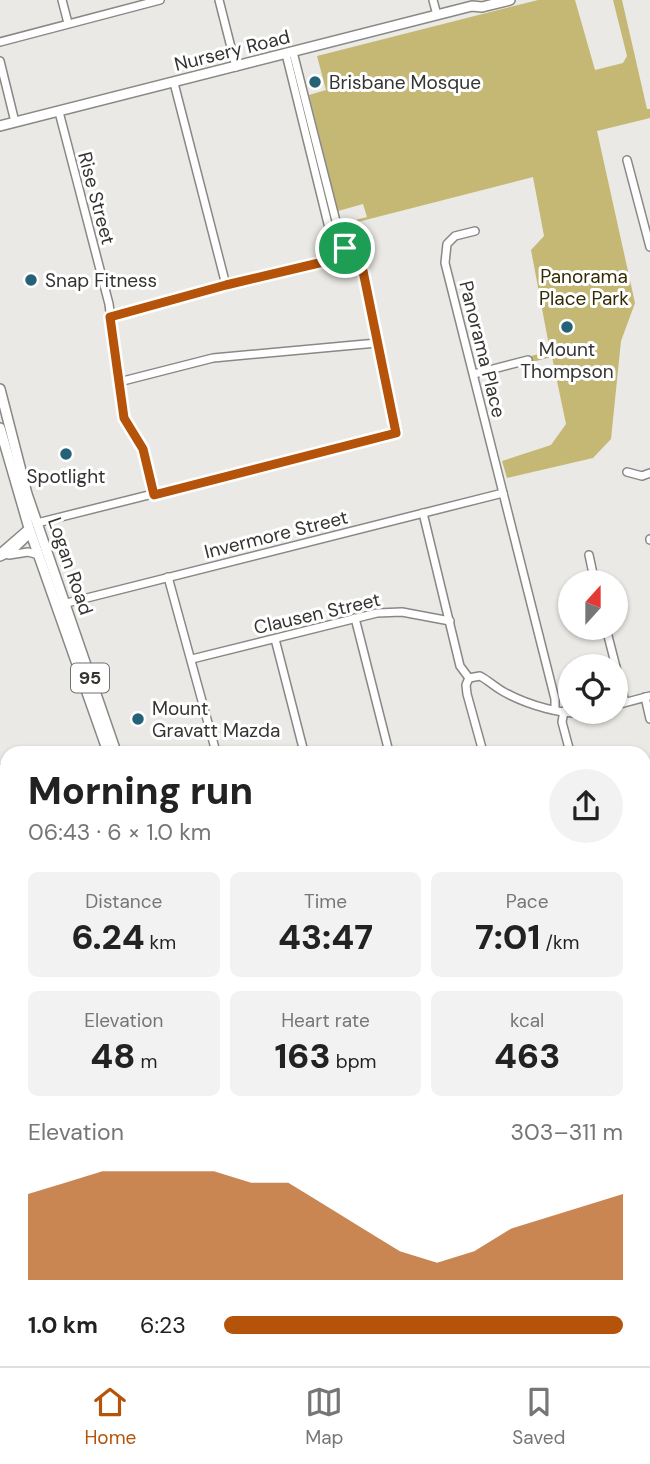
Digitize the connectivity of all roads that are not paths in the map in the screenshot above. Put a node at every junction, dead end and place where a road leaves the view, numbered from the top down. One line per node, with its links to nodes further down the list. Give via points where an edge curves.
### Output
1 (62, 0): 9 (street)
2 (160, 0): 6 (street)
3 (219, 0): 13 (street)
4 (433, 0): 8 (street)
5 (510, 0): 7 (main road, Nursery Road, via 482,7)
6 (134, 3): 9 (street)
7 (477, 3): 8 (main road, Nursery Road)
8 (437, 15): 11 (main road, Nursery Road)
9 (68, 23): 10 (street)
10 (0, 42)
11 (290, 53): 13 (main road, Nursery Road); 22 (street, via 331,236 337,250)
12 (0, 61): 16 (street)
13 (236, 67): 14 (main road, Nursery Road)
14 (174, 83): 15 (main road, Nursery Road); 23 (street)
15 (59, 112): 16 (main road, Nursery Road); 24 (street, Rise Street)
16 (15, 122): 17 (main road, Nursery Road)
17 (0, 126)
18 (627, 160): 20 (street)
19 (475, 231): 27 (street, Panorama Place, via 455,236 444,254)
20 (649, 234): 21 (street)
21 (650, 247)
22 (344, 251): 23 (street, via 336,259); 25 (street, via 363,271)
23 (226, 285): 24 (street)
24 (110, 317): 28 (street, Rise Street)
25 (377, 344): 28 (street, via 213,358); 34 (street, via 396,433)
26 (528, 360): 27 (street)
27 (474, 374): 33 (street, Panorama Place)
28 (119, 382): 34 (street, Rise Street, via 124,418 143,449)
29 (0, 389): 36 (main road, Logan Road / 95)
30 (0, 428): 36 (main road, Logan Road / 95)
31 (626, 472): 32 (street)
32 (650, 473)
33 (503, 494): 35 (street, Invermore Street); 50 (street, Panorama Place)
34 (154, 495): 36 (street)
35 (423, 513): 41 (street, Invermore Street); 44 (street)
36 (32, 528): 37 (main road, Logan Road / 95); 39 (street); 42 (main road, Logan Road / 95)
37 (38, 555): 39 (street); 42 (main road, Logan Road / 95)
38 (589, 555): 40 (street)
39 (0, 556)
40 (592, 570)
41 (168, 577): 42 (street, Invermore Street); 46 (street)
42 (61, 604): 54 (main road, Logan Road / 95); 55 (main road, Logan Road / 95)
43 (355, 618): 44 (street, Clausen Street, via 402,612); 45 (street, Clausen Street); 58 (street)
44 (450, 621): 47 (street, via 460,666)
45 (275, 639): 46 (street, Clausen Street); 57 (street)
46 (192, 659): 56 (street)
47 (469, 678): 50 (street, via 480,677 517,699); 59 (street, via 467,694)
48 (648, 697): 49 (street); 52 (street)
49 (628, 701)
50 (555, 710): 51 (street)
51 (558, 710)
52 (650, 719)
53 (563, 724): 60 (street)
54 (106, 746)
55 (114, 746)
56 (214, 746)
57 (302, 746)
58 (387, 746)
59 (480, 746)
60 (568, 746)

